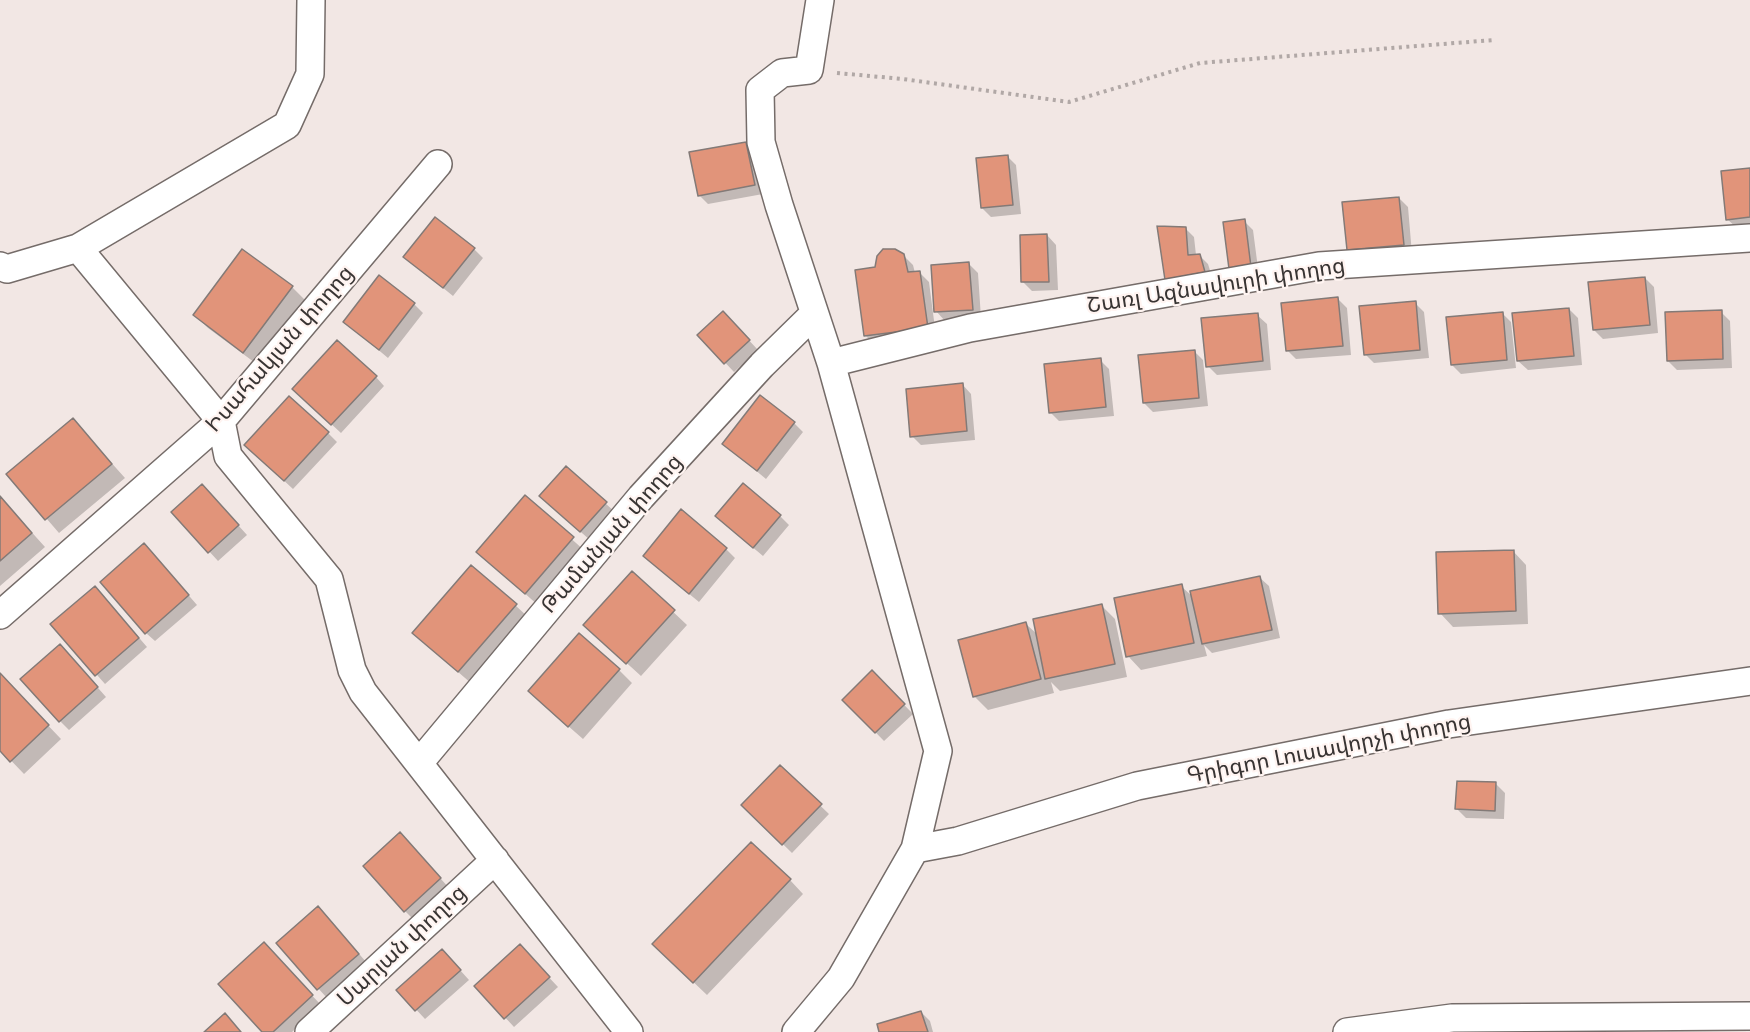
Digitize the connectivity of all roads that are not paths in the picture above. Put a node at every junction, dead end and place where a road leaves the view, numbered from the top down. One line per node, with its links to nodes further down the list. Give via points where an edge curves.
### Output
1 (311, 0): 5 (street, via 310,75 287,125)
2 (820, 0): 7 (street, via 809,70 782,74 760,90 761,142)
3 (438, 164): 9 (street, Իսահակյան փողոց)
4 (1750, 238): 8 (street, Շառլ Ազնավուրի փողոց, via 1319,266 970,328)
5 (78, 248): 6 (street, via 7,269); 9 (street)
6 (0, 266)
7 (814, 314): 8 (street); 12 (street, Թամանյան փողոց, via 641,497)
8 (831, 363): 13 (street, via 938,751)
9 (221, 421): 10 (street, Իսահակյան փողոց); 12 (street, via 228,456 329,579 351,670 363,692)
10 (0, 615)
11 (1750, 681): 13 (street, Գրիգոր Լուսավորչի փողոց, via 1449,724 1149,784 958,841)
12 (419, 763): 14 (street)
13 (915, 849): 18 (street, via 841,978)
14 (495, 860): 16 (street, Սարյան փողոց); 17 (street)
15 (1750, 1016): 19 (street, via 1452,1018)
16 (309, 1032)
17 (629, 1032)
18 (796, 1032)
19 (1347, 1032)

